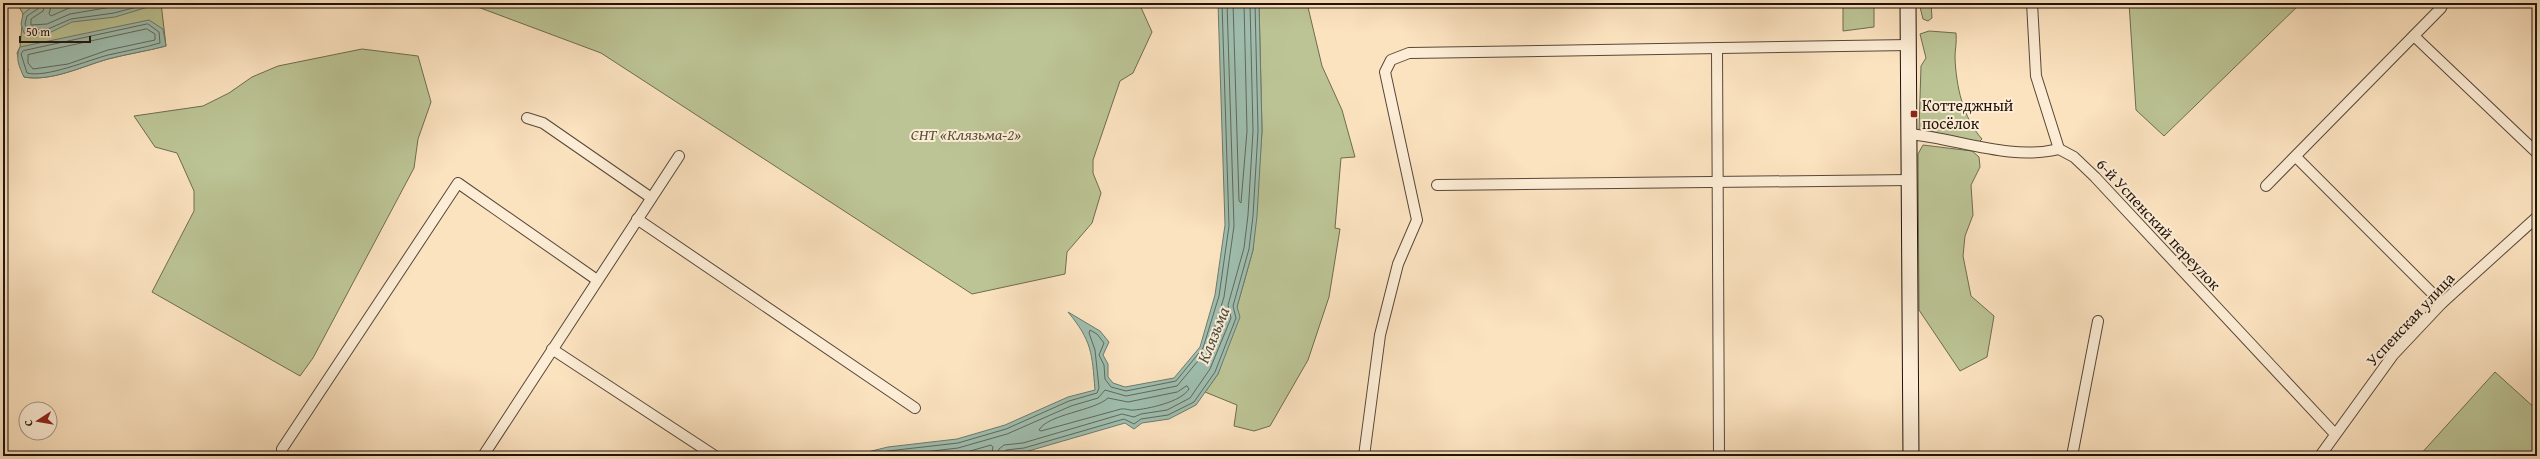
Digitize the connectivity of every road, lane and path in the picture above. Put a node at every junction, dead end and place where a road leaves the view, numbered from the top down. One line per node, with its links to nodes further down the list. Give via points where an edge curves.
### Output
1 (1908, 3): 5 (main road)
2 (2032, 3): 9 (street, via 2036,76)
3 (2443, 3): 4 (street)
4 (2414, 36): 10 (street); 12 (street)
5 (1909, 45): 6 (street); 8 (main road)
6 (1717, 48): 14 (street); 29 (street, via 1409,53 1391,60 1385,72 1417,220 1398,264 1380,335)
7 (527, 118): 17 (street, via 543,123)
8 (1910, 134): 9 (street, via 2012,152 2044,153); 13 (main road)
9 (2059, 149): 25 (street, 6-й Успенский переулок, via 2074,157 2095,177)
10 (2537, 153)
11 (679, 156): 17 (street)
12 (2296, 157): 16 (street); 21 (street)
13 (1910, 180): 14 (street); 31 (main road)
14 (1718, 182): 15 (street); 30 (street)
15 (1437, 185)
16 (2266, 186)
17 (650, 198): 19 (street)
18 (2537, 217): 21 (street, Успенская улица)
19 (637, 219): 20 (street); 24 (street)
20 (597, 280): 23 (street); 26 (street, via 458,183)
21 (2442, 302): 25 (street, Успенская улица, via 2373,380)
22 (2098, 321): 32 (street)
23 (552, 349): 27 (street); 28 (street)
24 (915, 408)
25 (2335, 434): 33 (street, Успенская улица)
26 (282, 449)
27 (483, 456)
28 (715, 456)
29 (1364, 456)
30 (1719, 456)
31 (1911, 456)
32 (2072, 456)
33 (2320, 456)

